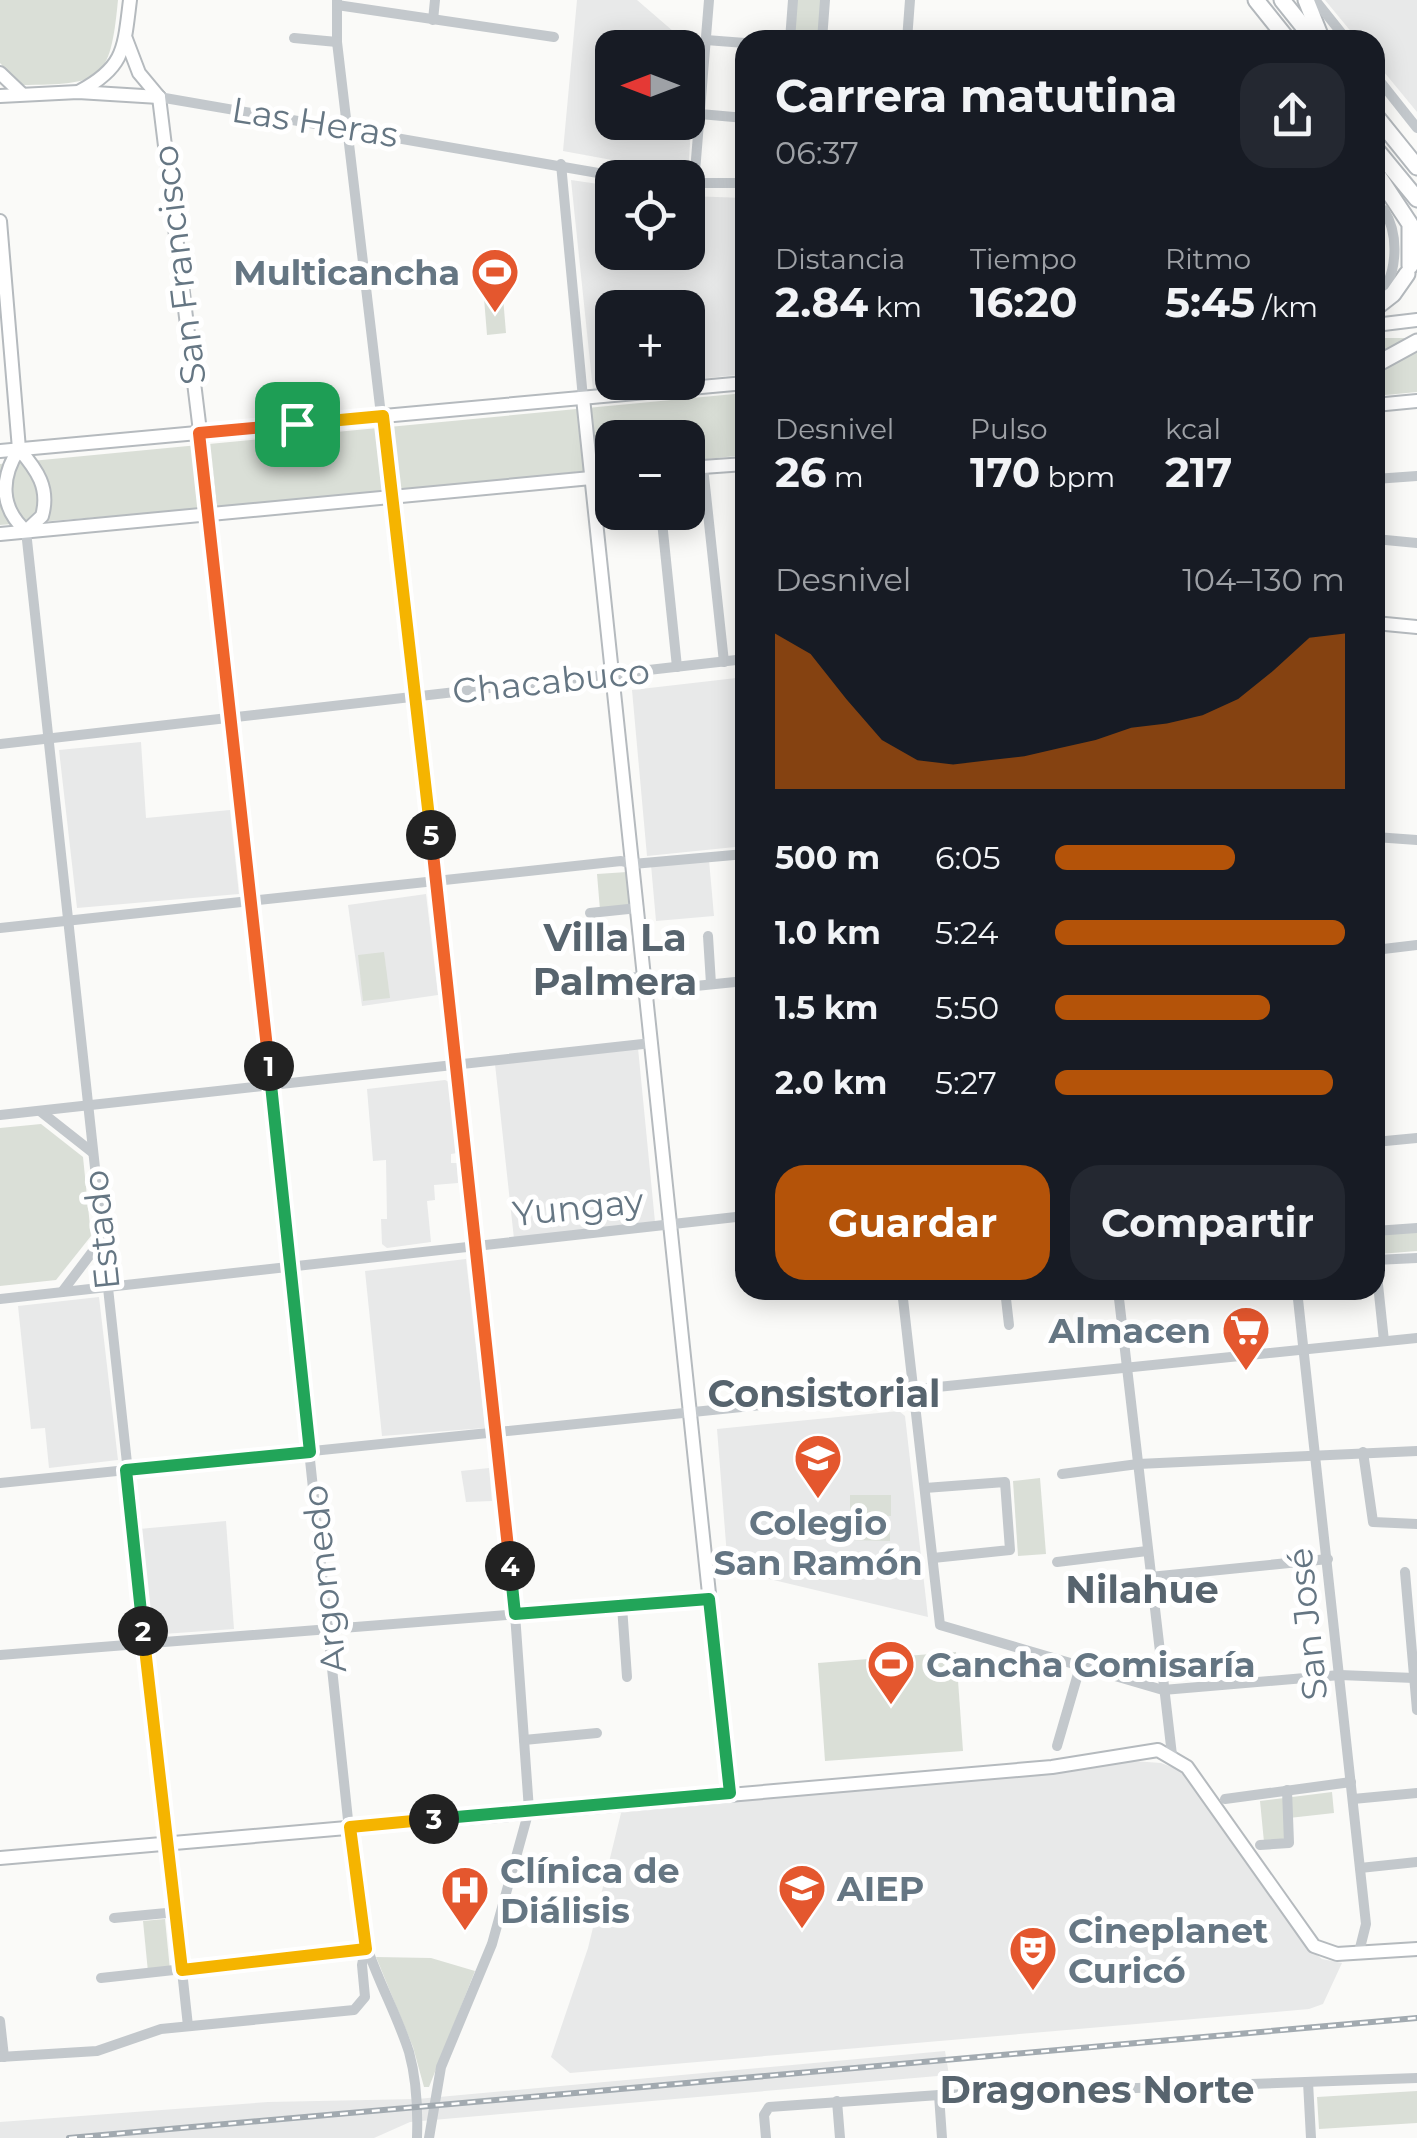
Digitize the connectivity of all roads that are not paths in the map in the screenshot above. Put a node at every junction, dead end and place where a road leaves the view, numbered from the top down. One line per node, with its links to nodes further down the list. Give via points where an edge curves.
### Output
1 (130, 0): 21 (main road)
2 (436, 0): 12 (street)
3 (708, 0): 23 (street)
4 (793, 0): 13 (street)
5 (826, 0): 14 (street)
6 (910, 0): 15 (street)
7 (1256, 0): 16 (highway)
8 (1282, 0): 17 (highway)
9 (1306, 0): 18 (highway)
10 (1315, 0): 19 (street)
11 (337, 3): 12 (street); 24 (street)
12 (433, 20): 20 (street)
13 (791, 30)
14 (823, 30)
15 (908, 30)
16 (1279, 30)
17 (1306, 30)
18 (1318, 30)
19 (1339, 30)
20 (554, 37)
21 (126, 38): 29 (main road, via 112,70); 32 (main road, via 139,73)
22 (294, 38): 24 (street)
23 (706, 40): 25 (street); 26 (street)
24 (336, 42): 35 (street)
25 (735, 42)
26 (705, 52)
27 (0, 72): 30 (main road)
28 (1385, 88): 37 (street)
29 (78, 92): 30 (main road, Las Heras); 32 (main road, Las Heras)
30 (21, 93): 31 (main road, Las Heras)
31 (0, 96)
32 (159, 97): 35 (street, Las Heras); 59 (main road, San Francisco)
33 (705, 114): 34 (street)
34 (735, 117)
35 (349, 126): 39 (street, Las Heras); 58 (street)
36 (1385, 127): 40 (highway)
37 (1417, 128)
38 (1385, 160): 45 (highway)
39 (561, 164): 41 (street, Las Heras); 55 (street)
40 (1417, 166)
41 (595, 171)
42 (705, 183): 43 (street)
43 (735, 183)
44 (1385, 185): 49 (highway, via 1408,218 1413,244 1408,270)
45 (1417, 198)
46 (1385, 216): 48 (street, via 1392,224 1393,266)
47 (0, 221): 60 (main road)
48 (1385, 290)
49 (1385, 298)
50 (1417, 320): 51 (main road)
51 (1385, 324)
52 (1417, 342): 53 (highway)
53 (1385, 360)
54 (735, 384): 55 (main road)
55 (583, 398): 58 (main road); 66 (main road)
56 (1417, 401): 57 (main road)
57 (1385, 404)
58 (383, 416): 59 (main road); 69 (street)
59 (199, 433): 60 (main road); 70 (main road, Argomedo)
60 (19, 449): 61 (main road); 71 (main road, via 2,491 9,514); 71 (main road, Estado, via 44,490 42,516)
61 (0, 451)
62 (735, 465): 63 (main road)
63 (705, 467)
64 (1417, 476): 68 (street)
65 (705, 477): 79 (street)
66 (591, 478): 67 (main road); 69 (main road); 81 (main road)
67 (595, 478)
68 (1385, 479)
69 (392, 497): 70 (main road); 82 (street)
70 (210, 513): 71 (main road); 83 (street, Argomedo)
71 (26, 527): 71 (street, via 18,523 8,494 20,461 38,492); 73 (main road); 84 (street, Estado)
72 (662, 530): 80 (street)
73 (0, 534)
74 (1385, 540): 75 (street)
75 (1417, 542)
76 (1385, 624): 77 (main road)
77 (1417, 627)
78 (735, 660): 79 (street, Chacabuco)
79 (724, 662): 80 (street, Chacabuco)
80 (677, 667): 81 (street, Chacabuco)
81 (613, 674): 82 (street, Chacabuco); 89 (main road)
82 (415, 696): 83 (street, Chacabuco); 90 (street)
83 (232, 717): 84 (street, Chacabuco); 91 (street, Argomedo)
84 (48, 738): 85 (street, Chacabuco); 94 (street, Estado)
85 (0, 744)
86 (1385, 838): 87 (street)
87 (1417, 840)
88 (735, 855): 89 (street)
89 (634, 864): 90 (street); 92 (main road)
90 (436, 881): 91 (street); 104 (street)
91 (252, 901): 94 (street); 105 (street, Argomedo)
92 (638, 908): 93 (street); 101 (main road)
93 (590, 913)
94 (68, 920): 95 (street); 106 (street, Estado)
95 (0, 928)
96 (708, 936): 102 (street)
97 (1417, 946): 98 (street)
98 (1385, 949)
99 (735, 982): 102 (street)
100 (584, 984): 101 (street)
101 (646, 984): 102 (street); 103 (main road)
102 (711, 984)
103 (652, 1044): 104 (street); 113 (main road)
104 (456, 1064): 105 (street); 117 (street)
105 (271, 1085): 106 (street); 120 (street, Argomedo)
106 (87, 1106): 107 (street); 111 (street, Estado)
107 (40, 1111): 108 (street); 111 (street)
108 (0, 1115)
109 (1417, 1138): 110 (street)
110 (1385, 1141)
111 (92, 1152): 116 (street, Estado)
112 (735, 1217): 113 (street, Yungay)
113 (670, 1224): 117 (street, Yungay); 135 (main road)
114 (1417, 1228): 115 (street)
115 (1385, 1230)
116 (102, 1239): 121 (street, Estado); 122 (street)
117 (475, 1246): 120 (street, Yungay); 136 (street)
118 (1385, 1258): 119 (street)
119 (1417, 1258)
120 (291, 1267): 121 (street, Yungay); 138 (street, Argomedo)
121 (108, 1287): 122 (street, Yungay); 142 (street, Estado)
122 (62, 1292): 123 (street, Yungay)
123 (0, 1299)
124 (903, 1300): 134 (street)
125 (1007, 1300): 129 (street)
126 (1119, 1300): 133 (street)
127 (1298, 1300): 132 (street, San José)
128 (1380, 1300): 131 (street)
129 (1010, 1325)
130 (1417, 1338): 131 (street)
131 (1384, 1342): 132 (street)
132 (1304, 1350): 133 (street); 140 (street, San José)
133 (1127, 1368): 134 (street); 141 (street)
134 (914, 1390): 135 (street); 145 (street)
135 (690, 1413): 136 (street); 154 (main road)
136 (496, 1434): 138 (street); 156 (street)
137 (1417, 1451): 139 (street)
138 (310, 1452): 142 (street); 157 (street, Argomedo)
139 (1363, 1452): 140 (street); 146 (street, via 1373,1522)
140 (1316, 1453): 141 (street); 149 (street, San José)
141 (1138, 1464): 143 (street); 147 (street)
142 (126, 1470): 144 (street); 158 (street, Estado)
143 (1062, 1474)
144 (0, 1483)
145 (925, 1488): 148 (street); 148 (street, via 1005,1482 1010,1550)
146 (1417, 1524)
147 (1147, 1552): 150 (street); 152 (street)
148 (933, 1558): 160 (street, via 940,1625)
149 (1328, 1560): 152 (street); 161 (street, San José)
150 (1057, 1562)
151 (1405, 1572): 153 (street)
152 (1150, 1577): 164 (street)
153 (1412, 1596): 163 (street)
154 (709, 1599): 155 (street); 173 (main road)
155 (622, 1606): 156 (street); 162 (street)
156 (515, 1614): 157 (street); 167 (street)
157 (329, 1629): 158 (street); 177 (street, Argomedo)
158 (144, 1644): 159 (street); 178 (street, Estado)
159 (0, 1655)
160 (1080, 1667): 164 (street); 168 (street)
161 (1340, 1676): 163 (street); 164 (street); 170 (street, San José)
162 (627, 1678)
163 (1414, 1678): 165 (street)
164 (1163, 1690): 169 (street)
165 (1417, 1710)
166 (597, 1733): 167 (street)
167 (524, 1740): 176 (street)
168 (1057, 1746)
169 (1172, 1755): 173 (main road, via 1138,1751 1052,1767); 187 (main road, via 1310,1942 1329,1953)
170 (1351, 1782): 171 (street); 175 (street, San José)
171 (1286, 1790): 174 (street); 179 (street, via 1289,1843)
172 (1417, 1792): 175 (street)
173 (730, 1793): 176 (main road)
174 (1225, 1798)
175 (1353, 1799): 182 (street, San José)
176 (529, 1810): 177 (main road); 197 (street, via 492,1944 441,2067)
177 (350, 1827): 178 (main road); 185 (street, Argomedo)
178 (170, 1843): 180 (main road); 183 (street, Estado)
179 (1260, 1846)
180 (0, 1858)
181 (1417, 1862): 182 (street)
182 (1360, 1868): 187 (street, San José, via 1366,1924)
183 (176, 1912): 184 (street); 188 (street, Estado)
184 (114, 1918)
185 (366, 1949): 188 (street); 191 (street, Argomedo, via 363,2004 354,2010); 197 (street, Argomedo, via 410,2055)
186 (1417, 1949): 187 (main road)
187 (1359, 1952)
188 (182, 1970): 189 (street); 191 (street, Estado)
189 (100, 1978)
190 (0, 2021): 192 (street)
191 (188, 2026): 192 (street, via 97,2050)
192 (2, 2057)
193 (1417, 2078): 194 (street)
194 (1308, 2082): 195 (street); 201 (street)
195 (938, 2094): 196 (street); 200 (street)
196 (837, 2101): 198 (street, via 769,2107); 199 (street)
197 (421, 2137)
198 (766, 2138)
199 (840, 2138)
200 (942, 2138)
201 (1311, 2138)

